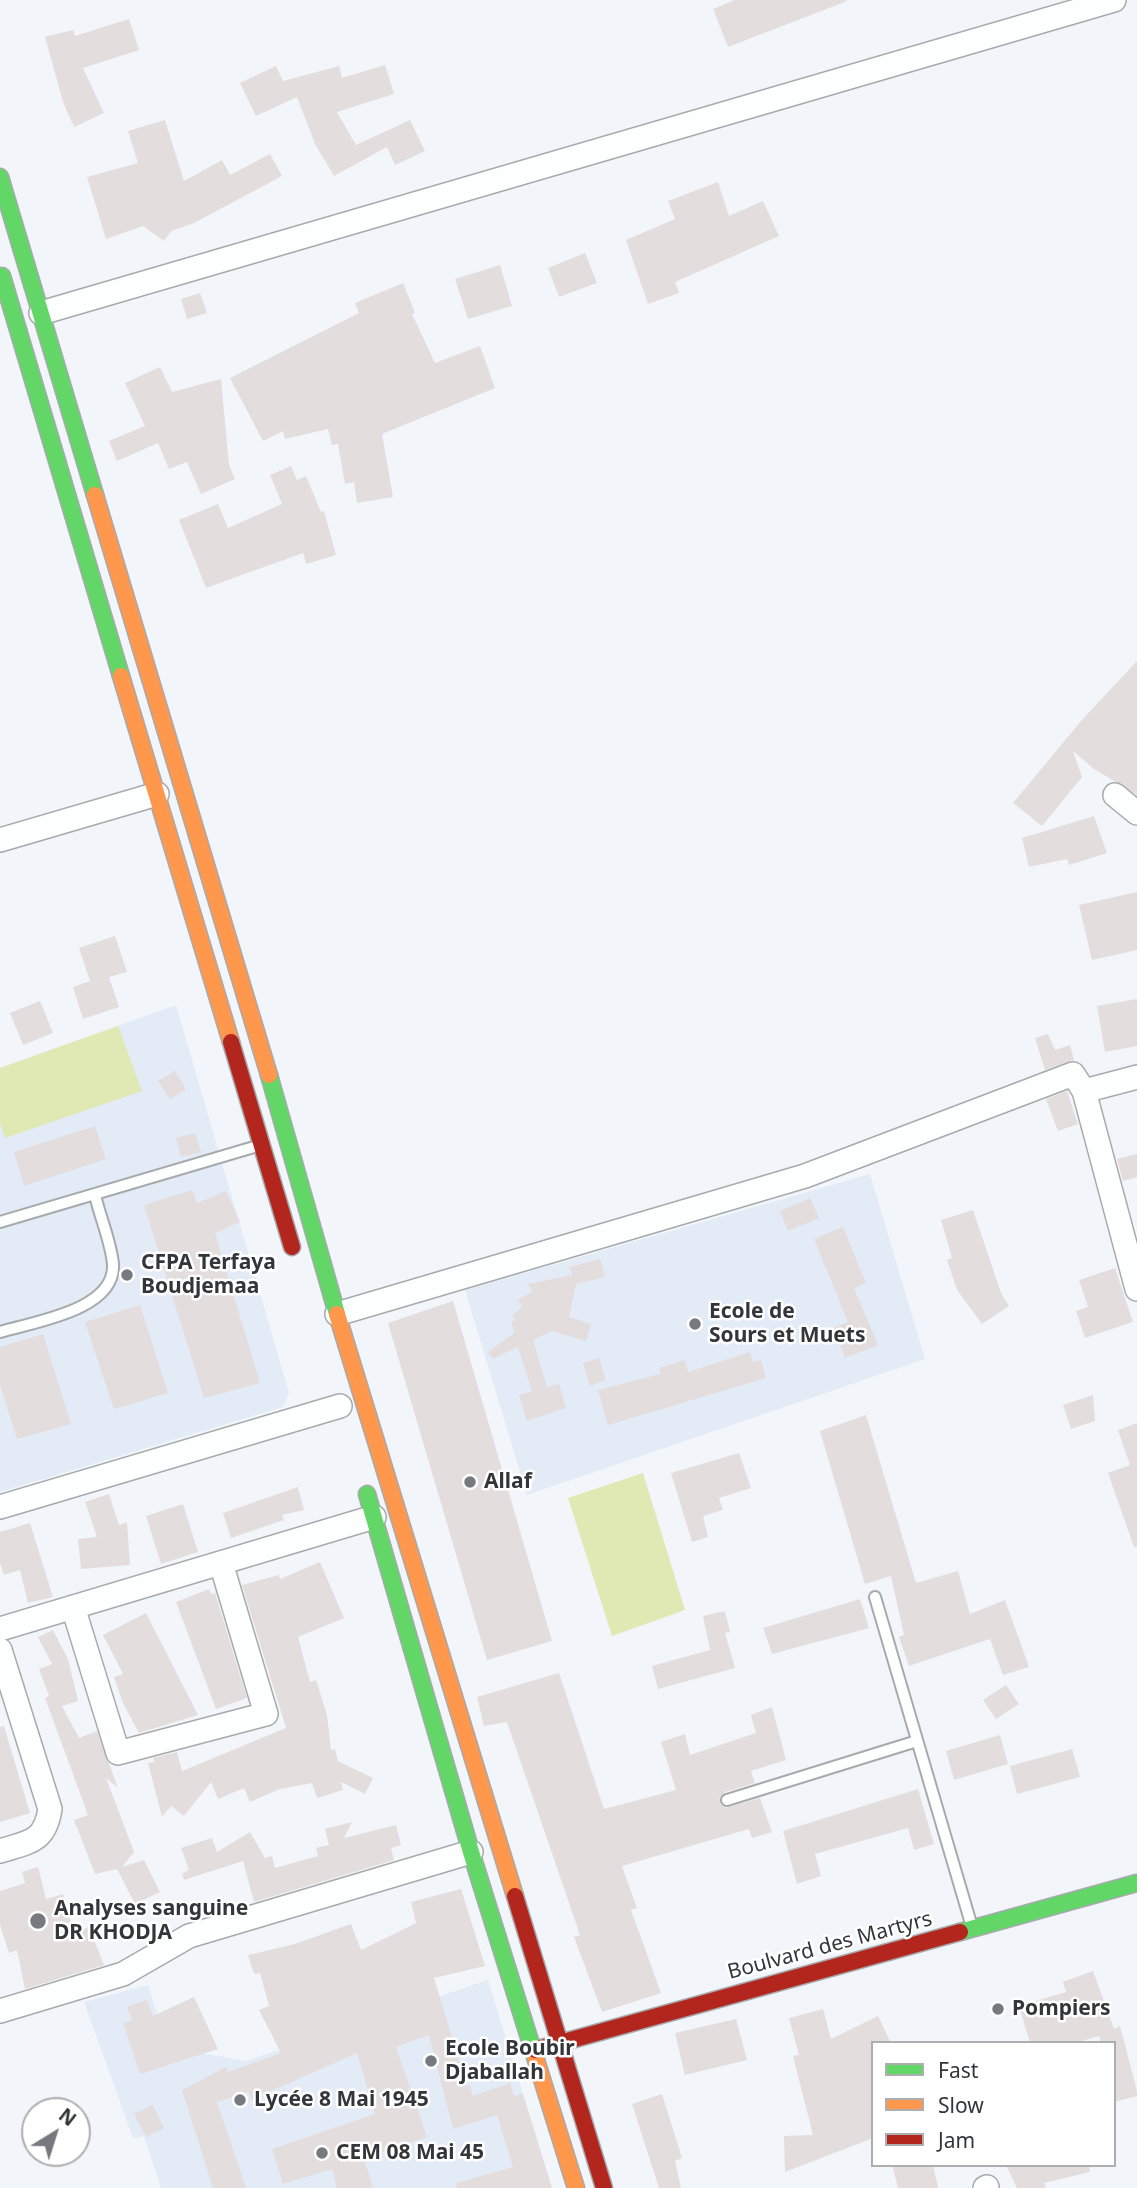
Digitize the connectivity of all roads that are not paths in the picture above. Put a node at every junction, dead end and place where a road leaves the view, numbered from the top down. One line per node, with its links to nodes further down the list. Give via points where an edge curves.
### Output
1 (1114, 0): 4 (street)
2 (0, 177): 4 (main road)
3 (0, 270): 5 (main road)
4 (41, 313): 16 (main road)
5 (157, 794): 8 (street); 11 (main road)
6 (1115, 795): 7 (street)
7 (1137, 813)
8 (0, 840)
9 (1137, 1077): 10 (street)
10 (1084, 1091): 15 (street); 16 (street, via 1073,1074 805,1176)
11 (260, 1145): 12 (lane); 14 (main road)
12 (94, 1195): 13 (lane); 17 (lane, via 113,1263 112,1280 104,1292 76,1309)
13 (0, 1222)
14 (297, 1264)
15 (1137, 1289)
16 (337, 1314): 34 (main road)
17 (0, 1332)
18 (340, 1406): 20 (street)
19 (362, 1480): 21 (main road)
20 (0, 1507)
21 (374, 1517): 22 (street); 30 (main road)
22 (221, 1563): 24 (street); 24 (street, via 266,1714 118,1754)
23 (875, 1597): 27 (lane)
24 (73, 1607): 25 (street)
25 (0, 1629)
26 (0, 1650): 29 (street, via 50,1809 47,1827 36,1840)
27 (918, 1741): 28 (lane); 32 (lane)
28 (727, 1800)
29 (0, 1851)
30 (471, 1852): 33 (street, via 189,1936 123,1975); 35 (main road)
31 (1137, 1883): 32 (main road, Boulvard des Martyrs)
32 (972, 1928): 34 (main road, Boulvard des Martyrs)
33 (0, 2011)
34 (559, 2043): 35 (main road, Boulvard des Martyrs); 37 (main road)
35 (534, 2050): 36 (main road)
36 (576, 2188)
37 (604, 2188)

